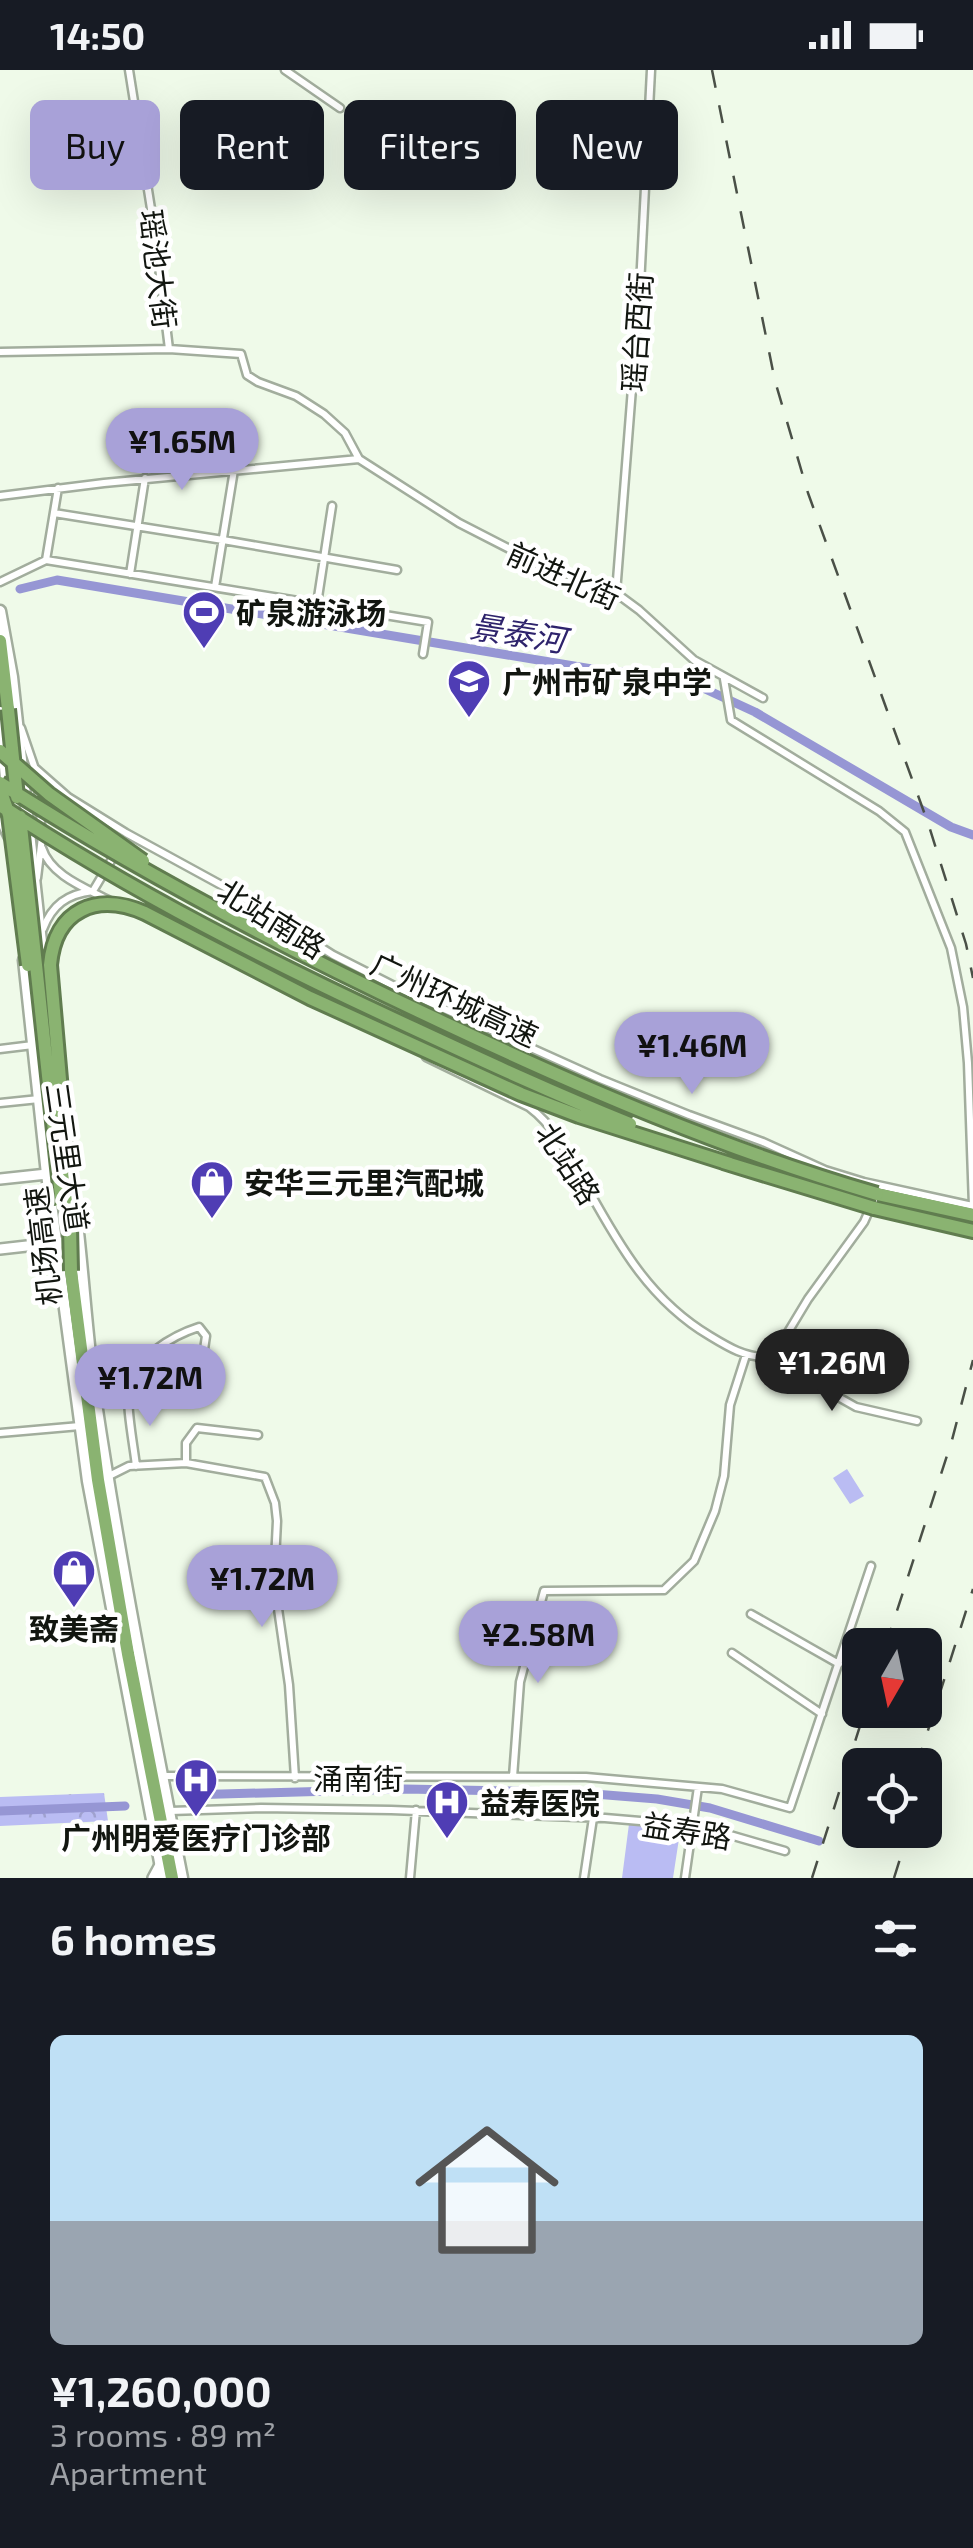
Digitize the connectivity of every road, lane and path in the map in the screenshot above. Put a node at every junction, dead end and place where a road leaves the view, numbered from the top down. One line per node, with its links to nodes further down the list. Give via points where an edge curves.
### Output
1 (130, 70): 5 (street, 瑶池大街)
2 (285, 70): 4 (street)
3 (652, 70): 22 (street, 瑶台西街)
4 (340, 108)
5 (169, 349): 6 (street); 7 (street, 瑶池大街, via 241,354 247,376 324,414)
6 (0, 352)
7 (359, 459): 8 (street); 22 (street, 前进北街, via 502,547)
8 (234, 470): 9 (street); 15 (street)
9 (145, 478): 10 (street); 14 (street)
10 (58, 488): 11 (street); 13 (street)
11 (0, 496)
12 (332, 506): 16 (street)
13 (54, 513): 14 (street); 17 (street)
14 (138, 526): 15 (street); 19 (street)
15 (223, 540): 16 (street); 21 (street)
16 (324, 558): 18 (street); 23 (street)
17 (46, 560): 19 (street); 20 (street)
18 (397, 570)
19 (130, 574): 21 (street)
20 (0, 582)
21 (215, 587): 23 (street)
22 (616, 593): 27 (street, 前进北街)
23 (317, 604): 26 (street, via 428,622)
24 (0, 612): 30 (main road, 三元里大道)
25 (0, 641): 44 (highway, bridge)
26 (423, 654)
27 (724, 679): 28 (street, 前进北街); 53 (street, via 731,720 904,832 950,948 963,1007)
28 (763, 698)
29 (0, 712): 38 (main road, 三元里大道)
30 (17, 715): 32 (street); 40 (main road, 三元里大道)
31 (0, 751): 42 (highway, bridge, via 78,816)
32 (34, 768): 37 (street, 北站南路); 39 (street)
33 (0, 786): 42 (highway, 广州环城高速, bridge); 44 (highway, bridge)
34 (0, 805): 49 (highway, 广州环城高速, bridge, via 132,887 273,962 526,1080)
35 (0, 821): 38 (street)
36 (0, 829): 38 (main road)
37 (128, 834): 41 (street); 52 (street, 北站南路, via 378,979 654,1101 825,1170)
38 (12, 844): 45 (main road, 三元里大道)
39 (42, 848): 40 (street); 41 (street, 北站路, via 60,872)
40 (35, 889): 43 (main road, 三元里大道)
41 (93, 892): 43 (street, via 56,905); 60 (street, 北站路, via 528,1107 550,1127 646,1282 690,1324)
42 (238, 922): 54 (highway, 广州环城高速, bridge, via 482,1041 684,1128 832,1181)
43 (40, 945): 56 (main road, 三元里大道)
44 (41, 1021): 59 (highway, 机场高速, bridge)
45 (33, 1045): 46 (street); 47 (main road, 三元里大道)
46 (0, 1048)
47 (39, 1099): 48 (street); 50 (main road, 三元里大道)
48 (0, 1103)
49 (730, 1164): 55 (highway, 广州环城高速, bridge); 59 (highway, bridge, via 521,1094 310,998 146,913 99,904 62,926 50,965)
50 (47, 1174): 51 (street); 57 (main road, 三元里大道)
51 (0, 1178)
52 (880, 1185): 53 (street, 北站南路); 61 (street, via 864,1222)
53 (973, 1206)
54 (973, 1215)
55 (973, 1231)
56 (80, 1240): 57 (street); 59 (main road, 三元里大道)
57 (56, 1243): 58 (street); 59 (main road, 三元里大道)
58 (0, 1249)
59 (71, 1271): 66 (main road, 三元里大道); 71 (main road, 三元里大道); 89 (highway, 机场高速, via 101,1497)
60 (746, 1355): 61 (street, 北站路); 78 (street, via 730,1405 716,1511 694,1562 664,1590 544,1591 520,1682)
61 (768, 1357): 65 (street, via 856,1407)
62 (166, 1372): 64 (street)
63 (184, 1374): 70 (street, via 200,1376 206,1336 199,1327 160,1346 134,1370 128,1396)
64 (169, 1390)
65 (917, 1421)
66 (80, 1426): 67 (street); 86 (main road, 三元里大道)
67 (0, 1432)
68 (258, 1435): 69 (street, via 197,1428 186,1443)
69 (186, 1464): 70 (street); 79 (street, via 265,1477 275,1503 274,1581)
70 (136, 1466): 71 (street)
71 (108, 1476): 77 (main road, 三元里大道)
72 (870, 1566): 75 (street)
73 (751, 1614): 75 (street)
74 (732, 1653): 76 (street)
75 (839, 1664): 76 (street)
76 (822, 1714): 80 (street, 涌南街, via 790,1808)
77 (162, 1776): 79 (street, 涌南街); 82 (main road, 三元里大道)
78 (513, 1777): 79 (street, 涌南街); 80 (street, 涌南街)
79 (295, 1778)
80 (698, 1787): 84 (street)
81 (416, 1810): 82 (street, 益寿路); 83 (street, 益寿路); 91 (street)
82 (168, 1811): 90 (main road, 三元里大道)
83 (593, 1818): 84 (street, 益寿路); 92 (street)
84 (691, 1826): 85 (street, 益寿路); 93 (street)
85 (784, 1851)
86 (160, 1865): 87 (street); 88 (main road, 三元里大道)
87 (153, 1878)
88 (163, 1878)
89 (172, 1878)
90 (182, 1878)
91 (410, 1878)
92 (584, 1878)
93 (685, 1878)

